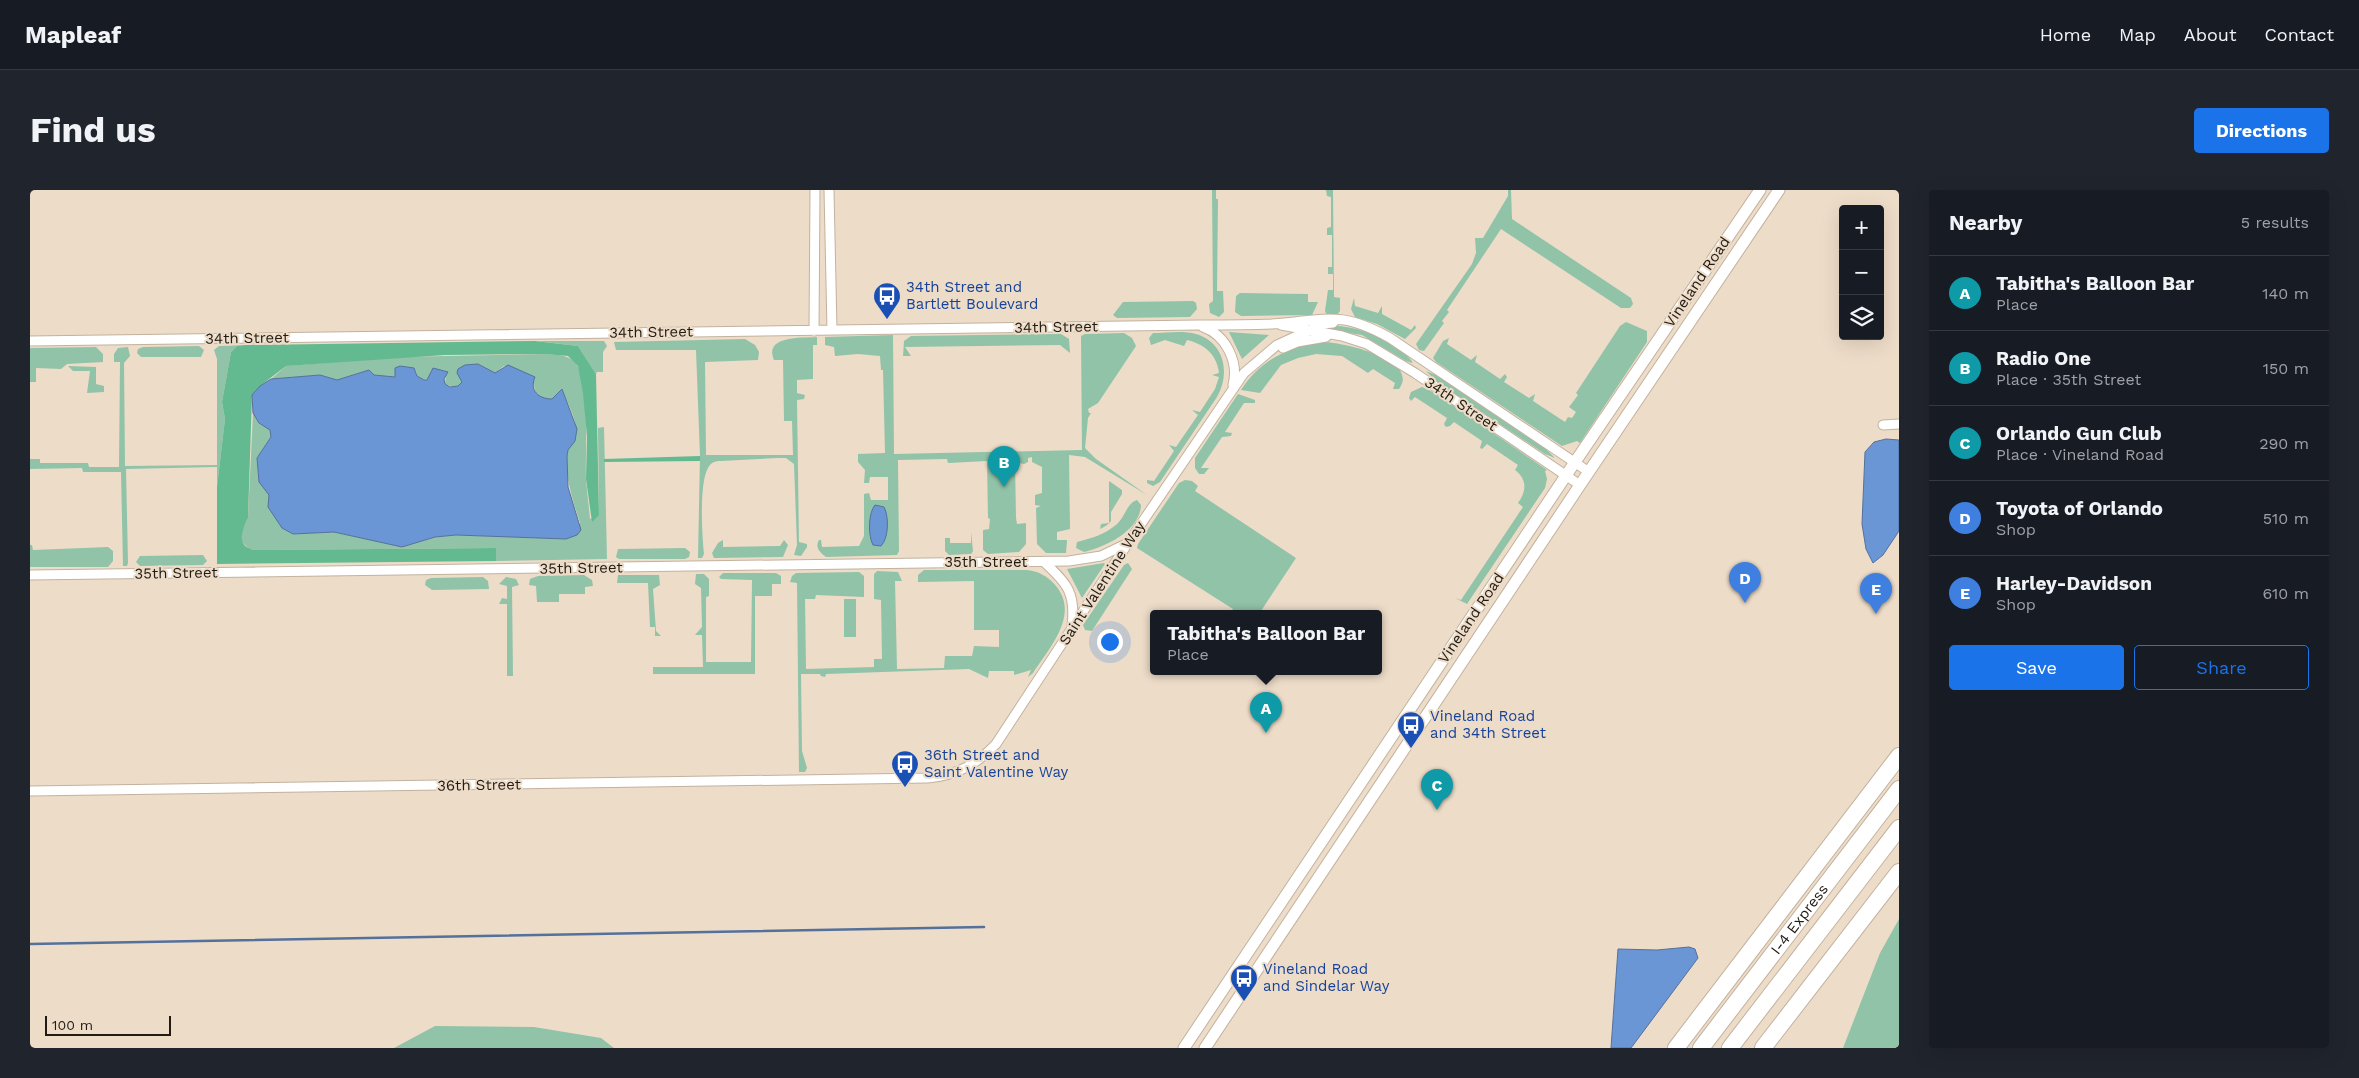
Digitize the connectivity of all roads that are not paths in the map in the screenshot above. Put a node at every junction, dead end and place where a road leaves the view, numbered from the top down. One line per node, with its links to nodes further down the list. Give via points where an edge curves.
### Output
1 (815, 190): 9 (street)
2 (829, 190): 8 (street)
3 (1760, 190): 18 (street, Vineland Road)
4 (1779, 190): 19 (street, Vineland Road)
5 (1273, 324): 6 (street, 34th Street); 7 (street, 34th Street, via 1330,318); 10 (street, 34th Street)
6 (1199, 325): 8 (street, 34th Street); 15 (street, via 1216,334 1231,353 1236,375)
7 (1369, 326): 10 (street, 34th Street, via 1332,323); 18 (street, 34th Street)
8 (832, 330): 9 (street, 34th Street)
9 (814, 331): 12 (street, 34th Street)
10 (1306, 331): 11 (street, 34th Street); 13 (street, 34th Street)
11 (1331, 336): 14 (street, Saint Valentine Way, via 1297,342); 20 (street, 34th Street, via 1353,338 1386,354)
12 (30, 341)
13 (1277, 344): 14 (street, Saint Valentine Way)
14 (1256, 361): 15 (street, Saint Valentine Way)
15 (1233, 388): 22 (street, Saint Valentine Way)
16 (1899, 424): 17 (street)
17 (1883, 425)
18 (1575, 462): 19 (street, 34th Street); 20 (street, Vineland Road)
19 (1589, 472): 21 (street, Vineland Road)
20 (1567, 475): 21 (street, 34th Street); 25 (street, Vineland Road)
21 (1580, 485): 27 (street, Vineland Road)
22 (1128, 542): 23 (street, 35th Street, via 1085,560); 26 (street, Saint Valentine Way)
23 (1044, 562): 24 (street, 35th Street); 26 (street, via 1060,577 1072,597)
24 (30, 575)
25 (1470, 620): 27 (street); 28 (street, Vineland Road)
26 (1072, 628): 31 (street, Saint Valentine Way, via 996,744 965,769)
27 (1484, 628): 29 (street, Vineland Road)
28 (1414, 704): 29 (street); 34 (street, Vineland Road)
29 (1428, 713): 36 (street, Vineland Road)
30 (1899, 756): 40 (highway)
31 (928, 778): 33 (street, 36th Street)
32 (1899, 790): 41 (highway, I-4 Express)
33 (30, 791)
34 (1332, 826): 36 (street); 38 (street, Vineland Road)
35 (1899, 828): 42 (highway, I-4 Express)
36 (1348, 834): 39 (street, Vineland Road)
37 (1899, 872): 43 (highway)
38 (1184, 1048)
39 (1205, 1048)
40 (1676, 1048)
41 (1701, 1048)
42 (1730, 1048)
43 (1763, 1048)

